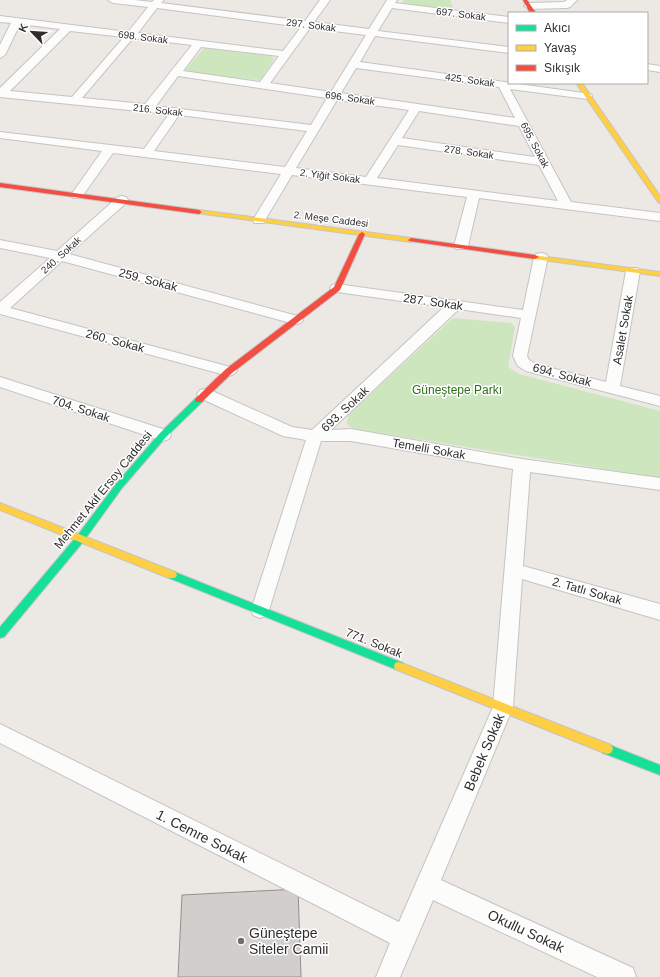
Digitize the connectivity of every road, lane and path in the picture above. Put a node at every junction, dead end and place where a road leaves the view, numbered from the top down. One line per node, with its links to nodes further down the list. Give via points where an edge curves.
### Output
1 (113, 0): 4 (street, 297. Sokak)
2 (326, 0): 10 (street)
3 (572, 0): 6 (street, via 567,5)
4 (157, 3): 10 (street, 297. Sokak); 13 (street)
5 (390, 3): 8 (street, 697. Sokak, via 460,10); 12 (street)
6 (529, 6)
7 (0, 19): 9 (street, 698. Sokak)
8 (508, 20)
9 (17, 21): 11 (street, 698. Sokak); 17 (street)
10 (308, 25): 12 (street, 297. Sokak); 16 (street)
11 (68, 27): 13 (street, 698. Sokak); 25 (street)
12 (372, 33): 15 (street, 297. Sokak); 18 (street)
13 (131, 35): 14 (street, 698. Sokak); 28 (street)
14 (199, 43): 16 (street, 698. Sokak); 21 (street)
15 (508, 50)
16 (286, 54): 23 (street)
17 (0, 55)
18 (353, 64): 24 (street, 425. Sokak); 26 (street)
19 (648, 66): 20 (street)
20 (660, 70)
21 (176, 73): 23 (street, 696. Sokak); 30 (street)
22 (580, 84): 27 (street)
23 (263, 85): 26 (street, 696. Sokak)
24 (503, 85): 27 (street, 425. Sokak); 32 (street, 695. Sokak)
25 (0, 93): 28 (street, 216. Sokak)
26 (334, 96): 29 (street, 696. Sokak); 33 (street)
27 (587, 96): 45 (street)
28 (74, 101): 30 (street, 216. Sokak)
29 (416, 107): 32 (street, 696. Sokak); 35 (street)
30 (148, 108): 31 (street, 216. Sokak)
31 (176, 111): 33 (street, 216. Sokak); 37 (street)
32 (523, 123): 38 (street, 695. Sokak)
33 (314, 129): 39 (street)
34 (0, 135): 36 (street, 2. Yiğit Sokak)
35 (395, 141): 38 (street, 278. Sokak); 40 (street)
36 (110, 149): 37 (street, 2. Yiğit Sokak); 43 (street)
37 (147, 153): 39 (street, 2. Yiğit Sokak)
38 (544, 162): 46 (street, 695. Sokak)
39 (289, 171): 40 (street, 2. Yiğit Sokak); 48 (street)
40 (369, 181): 42 (street, 2. Yiğit Sokak)
41 (0, 185): 43 (street, 2. Meşe Caddesi)
42 (474, 194): 46 (street, 2. Yiğit Sokak); 51 (street)
43 (77, 195): 44 (street, 2. Meşe Caddesi)
44 (122, 200): 48 (street, 2. Meşe Caddesi); 52 (street, 240. Sokak)
45 (660, 201)
46 (567, 206): 47 (street, 2. Yiğit Sokak)
47 (660, 217)
48 (259, 220): 49 (street, 2. Meşe Caddesi)
49 (362, 234): 51 (street, 2. Meşe Caddesi); 56 (street, Mehmet Akif Ersoy Caddesi)
50 (0, 244): 52 (street, 259. Sokak)
51 (461, 246): 53 (street, 2. Meşe Caddesi)
52 (60, 256): 58 (street, 240. Sokak); 60 (street, 259. Sokak)
53 (541, 257): 54 (street, 2. Meşe Caddesi); 59 (street, 694. Sokak)
54 (633, 271): 55 (street, 2. Meşe Caddesi); 63 (street, Asalet Sokak)
55 (660, 274)
56 (337, 288): 57 (street, 287. Sokak); 60 (street, Mehmet Akif Ersoy Caddesi)
57 (454, 305): 59 (street, 287. Sokak); 67 (street, 693. Sokak)
58 (0, 310): 61 (street, 260. Sokak)
59 (529, 315): 63 (street, 694. Sokak, via 520,356 523,363 531,368)
60 (296, 320): 61 (street, Mehmet Akif Ersoy Caddesi)
61 (229, 371): 64 (street, Mehmet Akif Ersoy Caddesi)
62 (0, 382): 66 (street, 704. Sokak)
63 (612, 389): 65 (street, 694. Sokak)
64 (205, 394): 66 (street, Mehmet Akif Ersoy Caddesi); 67 (street, Temelli Sokak, via 289,432)
65 (660, 401)
66 (163, 435): 71 (street, Mehmet Akif Ersoy Caddesi, via 119,486)
67 (316, 436): 68 (street, Temelli Sokak, via 351,435); 73 (street, 693. Sokak)
68 (522, 465): 69 (street, Temelli Sokak); 72 (street, Bebek Sokak)
69 (660, 484)
70 (0, 506): 71 (street)
71 (80, 539): 73 (street, 771. Sokak); 75 (street, Mehmet Akif Ersoy Caddesi)
72 (514, 570): 74 (street, 2. Tatlı Sokak); 76 (street, Bebek Sokak)
73 (260, 610): 76 (street, 771. Sokak)
74 (660, 612)
75 (0, 634)
76 (503, 707): 78 (street, 771. Sokak); 79 (street, Bebek Sokak)
77 (0, 734): 80 (street, 1. Cemre Sokak)
78 (660, 770)
79 (427, 885): 80 (street, Bebek Sokak); 82 (street, Okullu Sokak)
80 (405, 938): 81 (street, Bebek Sokak)
81 (388, 977)
82 (624, 977)

